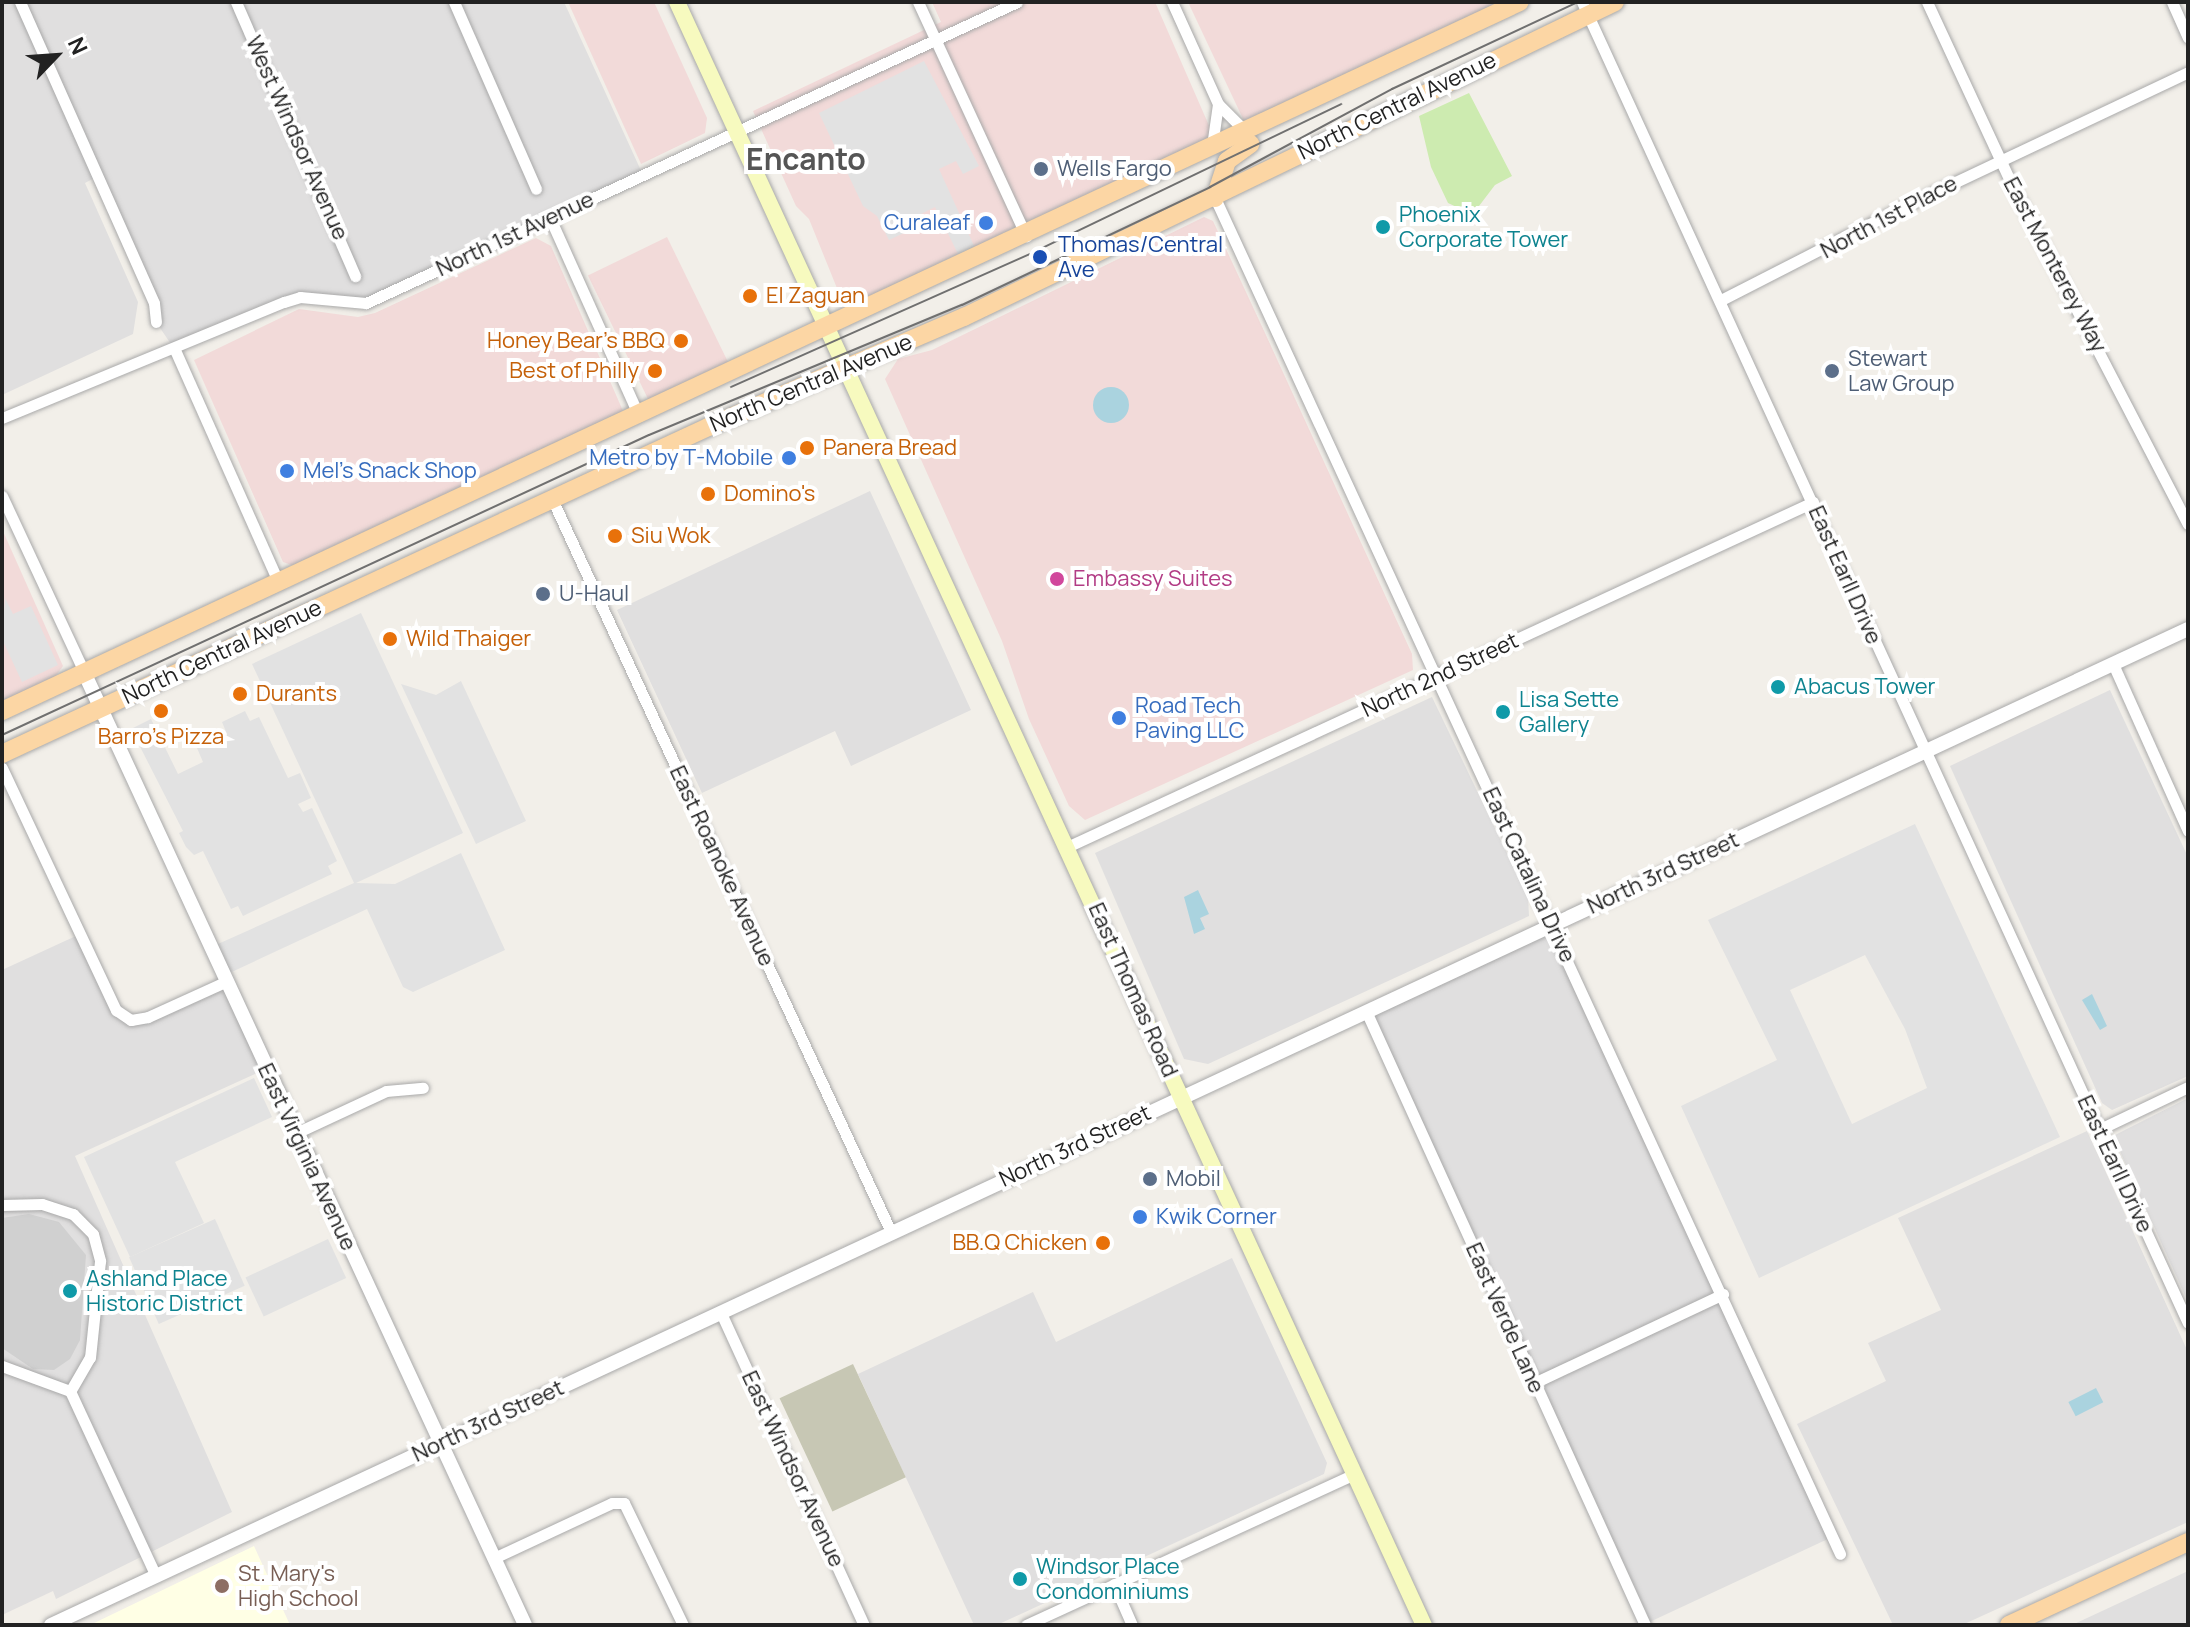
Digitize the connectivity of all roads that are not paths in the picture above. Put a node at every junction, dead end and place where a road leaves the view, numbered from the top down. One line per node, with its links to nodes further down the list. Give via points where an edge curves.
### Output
1 (20, 2): 28 (street, via 154,303)
2 (236, 2): 26 (street, West Windsor Avenue)
3 (454, 2): 22 (street)
4 (677, 2): 19 (main road, East Thomas Road)
5 (918, 2): 14 (street)
6 (1017, 2): 14 (street, North 1st Avenue)
7 (1172, 2): 16 (street)
8 (1520, 2): 17 (main road, North Central Avenue)
9 (1615, 2): 12 (main road, North Central Avenue)
10 (1927, 2): 21 (street, East Monterey Way)
11 (2172, 2): 13 (street)
12 (1585, 9): 23 (main road, North Central Avenue); 27 (street, East Earll Drive)
13 (2188, 38)
14 (936, 40): 19 (street, North 1st Avenue); 25 (street)
15 (2188, 72): 21 (street, North 1st Place)
16 (1218, 104): 18 (street, via 1240,126); 20 (street)
17 (1306, 104): 18 (main road, North Central Avenue); 23 (main road, via 1292,123 1235,151)
18 (1263, 127): 20 (main road, North Central Avenue)
19 (735, 133): 24 (street, North 1st Avenue); 29 (main road, East Thomas Road)
20 (1210, 151): 25 (main road, North Central Avenue)
21 (2000, 160): 27 (street, North 1st Place); 37 (street, East Monterey Way)
22 (536, 189)
23 (1215, 198): 31 (main road, North Central Avenue); 42 (street, East Catalina Drive)
24 (550, 218): 30 (street, North 1st Avenue, via 366,303 300,297); 32 (street)
25 (1026, 236): 29 (main road, North Central Avenue)
26 (355, 276)
27 (1721, 300): 36 (street, East Earll Drive)
28 (156, 322)
29 (826, 330): 31 (main road, East Thomas Road); 32 (main road, North Central Avenue)
30 (175, 350): 33 (street, North 1st Avenue, via 126,363); 38 (street)
31 (842, 364): 35 (main road, North Central Avenue); 49 (main road, East Thomas Road)
32 (639, 416): 38 (main road, North Central Avenue)
33 (2, 418)
34 (2, 496): 41 (street)
35 (553, 501): 43 (main road, North Central Avenue); 59 (street, East Roanoke Avenue)
36 (1813, 502): 42 (street, North 2nd Street); 45 (street, East Earll Drive)
37 (2188, 524)
38 (277, 579): 41 (main road, North Central Avenue)
39 (2188, 629): 40 (street, North 3rd Street)
40 (2113, 664): 45 (street, North 3rd Street); 48 (street)
41 (83, 670): 43 (street, East Virginia Avenue); 44 (main road, North Central Avenue)
42 (1438, 676): 49 (street, North 2nd Street); 50 (street, East Catalina Drive)
43 (100, 708): 46 (main road, North Central Avenue); 51 (street, East Virginia Avenue)
44 (2, 711)
45 (1924, 751): 50 (street, North 3rd Street); 56 (street, East Earll Drive)
46 (2, 754)
47 (2, 768): 51 (street, via 116,1010 131,1020 148,1017)
48 (2188, 831)
49 (1067, 847): 55 (main road, East Thomas Road)
50 (1552, 925): 52 (street, North 3rd Street); 60 (street, East Catalina Drive)
51 (225, 982): 57 (street, East Virginia Avenue)
52 (1366, 1011): 55 (street, North 3rd Street); 64 (street, East Verde Lane)
53 (2188, 1087): 56 (street)
54 (423, 1088): 57 (street, via 386,1091)
55 (1181, 1096): 59 (street, North 3rd Street); 67 (main road, East Thomas Road)
56 (2100, 1129): 62 (street, East Earll Drive)
57 (296, 1133): 66 (street, East Virginia Avenue)
58 (2, 1205): 65 (street, via 42,1204 73,1214 93,1234 100,1261 90,1357)
59 (891, 1232): 61 (street, North 3rd Street)
60 (1723, 1294): 64 (street); 69 (street, East Catalina Drive)
61 (721, 1313): 66 (street, North 3rd Street); 77 (street, East Windsor Avenue)
62 (2188, 1323)
63 (2, 1366): 65 (street)
64 (1534, 1383): 81 (street, East Verde Lane)
65 (70, 1391): 71 (street)
66 (441, 1442): 70 (street, East Virginia Avenue); 71 (street, North 3rd Street)
67 (1355, 1474): 72 (street); 80 (main road, East Thomas Road)
68 (2188, 1542): 82 (main road)
69 (1840, 1554)
70 (494, 1558): 75 (street, East Virginia Avenue); 76 (street, via 612,1503 624,1503)
71 (156, 1576): 73 (street, North 3rd Street)
72 (1114, 1584): 78 (street); 79 (street)
73 (75, 1620): 74 (street, North 3rd Street)
74 (51, 1625)
75 (525, 1625)
76 (683, 1625)
77 (864, 1625)
78 (1026, 1625)
79 (1132, 1625)
80 (1424, 1625)
81 (1645, 1625)
82 (2009, 1625)

